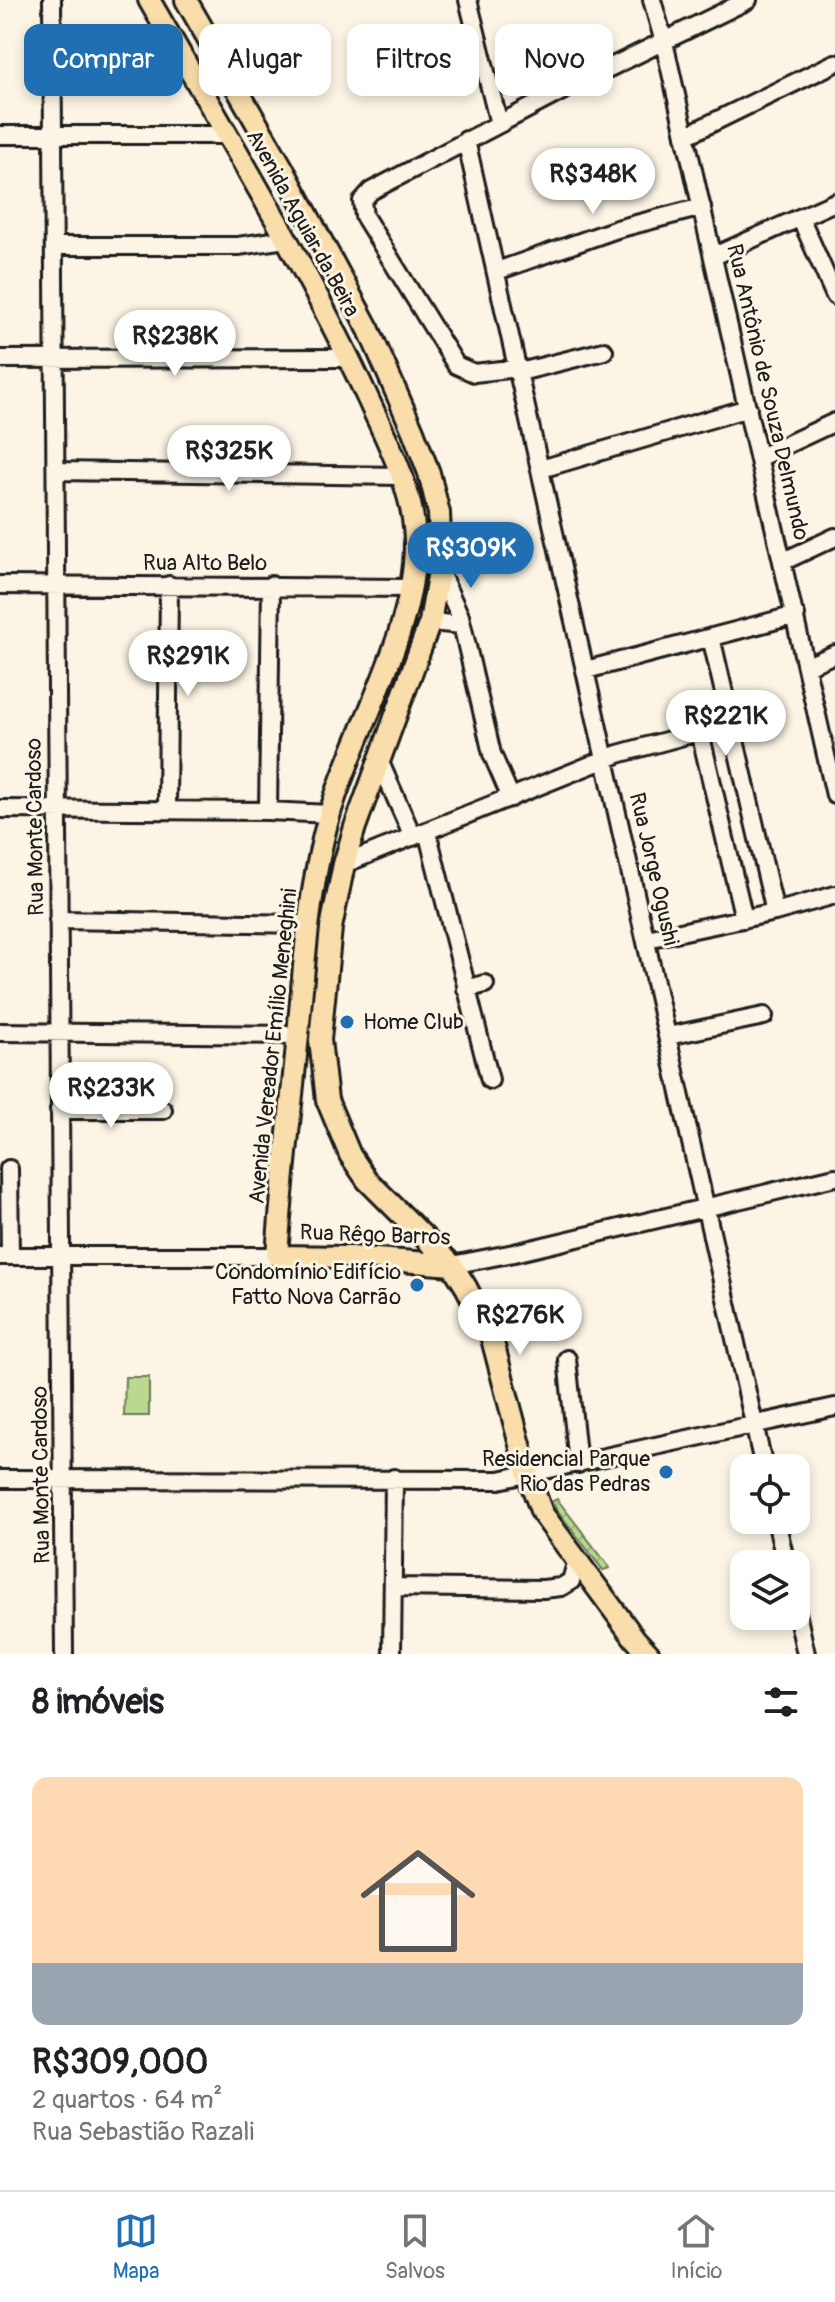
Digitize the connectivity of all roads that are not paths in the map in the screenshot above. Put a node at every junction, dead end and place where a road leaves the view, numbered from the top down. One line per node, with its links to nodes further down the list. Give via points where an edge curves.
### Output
1 (52, 0): 11 (street, Rua Monte Cardoso)
2 (149, 0): 12 (main road, Avenida Aguiar da Beira)
3 (186, 0): 15 (main road, Avenida Aguiar da Beira)
4 (468, 0): 9 (street)
5 (652, 0): 7 (street, Rua Antônio de Souza Delmundo)
6 (748, 0): 7 (street)
7 (664, 42): 9 (street); 13 (street, Rua Antônio de Souza Delmundo)
8 (835, 63): 13 (street)
9 (499, 124): 14 (street)
10 (0, 135): 11 (street)
11 (53, 135): 12 (street); 22 (street, Rua Monte Cardoso)
12 (227, 135): 16 (main road, Avenida Aguiar da Beira)
13 (685, 136): 18 (street, Rua Antônio de Souza Delmundo)
14 (466, 140): 24 (street, Rua Jorge Ogushi); 30 (street, via 371,191 362,201 364,216 456,365 474,373)
15 (296, 192): 16 (main road, via 285,206); 20 (main road, Avenida Aguiar da Beira)
16 (267, 202): 21 (main road, Avenida Aguiar da Beira)
17 (835, 202): 19 (street)
18 (702, 207): 23 (street, Rua Antônio de Souza Delmundo); 24 (street, via 617,229)
19 (801, 219): 23 (street); 25 (street)
20 (318, 238): 21 (main road, via 301,230); 36 (main road, Avenida Aguiar da Beira, via 369,330)
21 (286, 239): 22 (street, via 238,246); 28 (main road, Avenida Aguiar da Beira)
22 (54, 246): 27 (street, Rua Monte Cardoso)
23 (714, 256): 31 (street, Rua Antônio de Souza Delmundo)
24 (497, 271): 30 (street, Rua Jorge Ogushi)
25 (835, 296)
26 (604, 351): 30 (street)
27 (55, 358): 28 (street); 29 (street); 35 (street, Rua Monte Cardoso)
28 (349, 358): 37 (main road, Avenida Aguiar da Beira)
29 (0, 359)
30 (520, 370): 34 (street, Rua Jorge Ogushi)
31 (748, 408): 33 (street, Rua Antônio de Souza Delmundo); 34 (street)
32 (835, 422): 33 (street)
33 (760, 457): 39 (street, Rua Antônio de Souza Delmundo)
34 (541, 469): 52 (street, Rua Jorge Ogushi)
35 (56, 471): 37 (street); 42 (street, Rua Monte Cardoso)
36 (429, 473): 40 (main road, Avenida Vereador Emílio Meneghini, via 439,513)
37 (402, 476): 45 (main road, Avenida Vereador Emílio Meneghini, via 415,540)
38 (835, 537): 39 (street)
39 (784, 561): 46 (street, Rua Antônio de Souza Delmundo)
40 (439, 570): 47 (main road, Avenida Vereador Emílio Meneghini); 48 (street)
41 (0, 585): 42 (street, Rua Alto Belo)
42 (56, 585): 43 (street, Rua Alto Belo); 59 (street, Rua Monte Cardoso)
43 (169, 585): 44 (street, Rua Alto Belo); 60 (street)
44 (271, 585): 45 (street, Rua Alto Belo); 61 (street)
45 (411, 588): 62 (main road, Avenida Vereador Emílio Meneghini)
46 (796, 615): 49 (street); 51 (street, Rua Antônio de Souza Delmundo)
47 (430, 622): 48 (street); 54 (main road, Avenida Vereador Emílio Meneghini)
48 (462, 625): 57 (street, via 492,754)
49 (711, 637): 52 (street); 66 (street)
50 (835, 654): 51 (street)
51 (807, 666): 53 (street, Rua Antônio de Souza Delmundo)
52 (586, 670): 55 (street, Rua Jorge Ogushi)
53 (828, 727): 56 (street, Rua Antônio de Souza Delmundo)
54 (378, 758): 63 (street); 64 (main road, Avenida Vereador Emílio Meneghini)
55 (606, 760): 57 (street); 67 (street, via 691,734 700,737); 70 (street, Rua Jorge Ogushi)
56 (835, 795)
57 (511, 798): 63 (street)
58 (0, 809): 59 (street)
59 (57, 810): 60 (street); 68 (street, Rua Monte Cardoso)
60 (167, 810): 61 (street)
61 (268, 811): 62 (street)
62 (330, 814): 69 (main road, Avenida Vereador Emílio Meneghini)
63 (420, 834): 64 (street); 72 (street)
64 (344, 864): 87 (main road, Avenida Vereador Emílio Meneghini, via 323,1000 321,1063 327,1100 350,1155 367,1180)
65 (835, 895): 66 (street)
66 (775, 912): 67 (street)
67 (744, 919): 70 (street)
68 (58, 920): 69 (street); 75 (street, Rua Monte Cardoso)
69 (307, 924): 76 (main road, Avenida Vereador Emílio Meneghini)
70 (647, 939): 77 (street, Rua Jorge Ogushi)
71 (485, 984): 72 (street)
72 (466, 989): 78 (street)
73 (764, 1016): 77 (street)
74 (0, 1032): 75 (street)
75 (59, 1032): 76 (street); 79 (street, Rua Monte Cardoso)
76 (298, 1035): 86 (main road, Avenida Vereador Emílio Meneghini)
77 (668, 1036): 83 (street, Rua Jorge Ogushi)
78 (490, 1080)
79 (59, 1110): 80 (street); 84 (street, Rua Monte Cardoso)
80 (163, 1110)
81 (9, 1169): 85 (street)
82 (835, 1177): 83 (street, Rua Rêgo Barros)
83 (704, 1208): 87 (street, Rua Rêgo Barros); 90 (street, Rua Jorge Ogushi)
84 (61, 1255): 85 (street, Rua Rêgo Barros); 86 (street, Rua Rêgo Barros); 96 (street, Rua Monte Cardoso)
85 (5, 1256)
86 (277, 1256): 87 (main road, Rua Rêgo Barros)
87 (452, 1265): 93 (main road, Avenida Vereador Emílio Meneghini, via 491,1335)
88 (567, 1359): 92 (street)
89 (835, 1407): 90 (street)
90 (754, 1425): 91 (street, Rua Jorge Ogushi); 92 (street)
91 (761, 1454)
92 (578, 1464): 93 (street)
93 (528, 1475): 94 (street, via 499,1480); 97 (main road, Avenida Vereador Emílio Meneghini, via 542,1513)
94 (394, 1478): 96 (street); 98 (street)
95 (0, 1479): 96 (street)
96 (63, 1480): 101 (street, Rua Monte Cardoso)
97 (577, 1560): 98 (street, via 571,1581 561,1587); 100 (main road, Avenida Vereador Emílio Meneghini)
98 (393, 1587): 102 (street)
99 (801, 1630): 103 (street)
100 (641, 1649)
101 (64, 1654)
102 (392, 1654)
103 (806, 1654)

